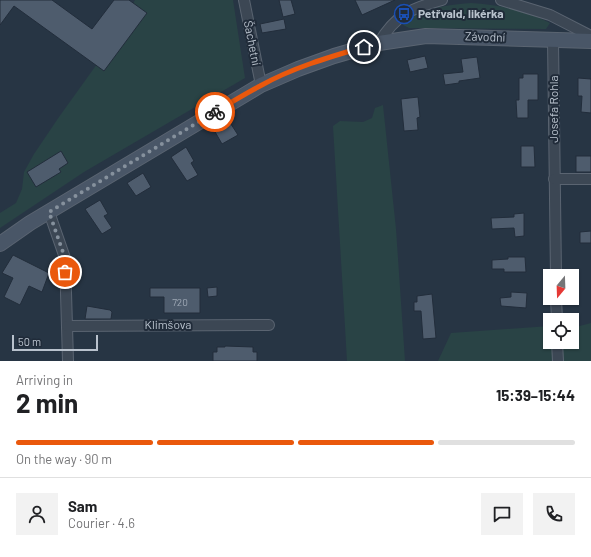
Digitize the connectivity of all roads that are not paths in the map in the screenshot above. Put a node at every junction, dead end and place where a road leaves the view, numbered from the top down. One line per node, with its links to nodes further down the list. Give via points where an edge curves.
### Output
1 (244, 0): 9 (street, Šachetní)
2 (442, 0): 8 (street, via 404,14 391,24)
3 (501, 0): 4 (street)
4 (535, 5): 5 (street)
5 (591, 36)
6 (553, 40): 7 (street, Závodní); 8 (street, Závodní, via 426,36); 10 (street, Josefa Rohla)
7 (591, 41)
8 (379, 43): 9 (street, Závodní, via 319,61)
9 (261, 85): 12 (street, Závodní)
10 (554, 179): 11 (street); 14 (street, Josefa Rohla)
11 (591, 179)
12 (49, 212): 13 (street, Závodní); 16 (street, via 65,258)
13 (0, 244)
14 (556, 269)
15 (268, 325): 16 (street, Klimšova)
16 (67, 326): 18 (street)
17 (557, 349): 19 (street)
18 (68, 361)
19 (558, 361)

